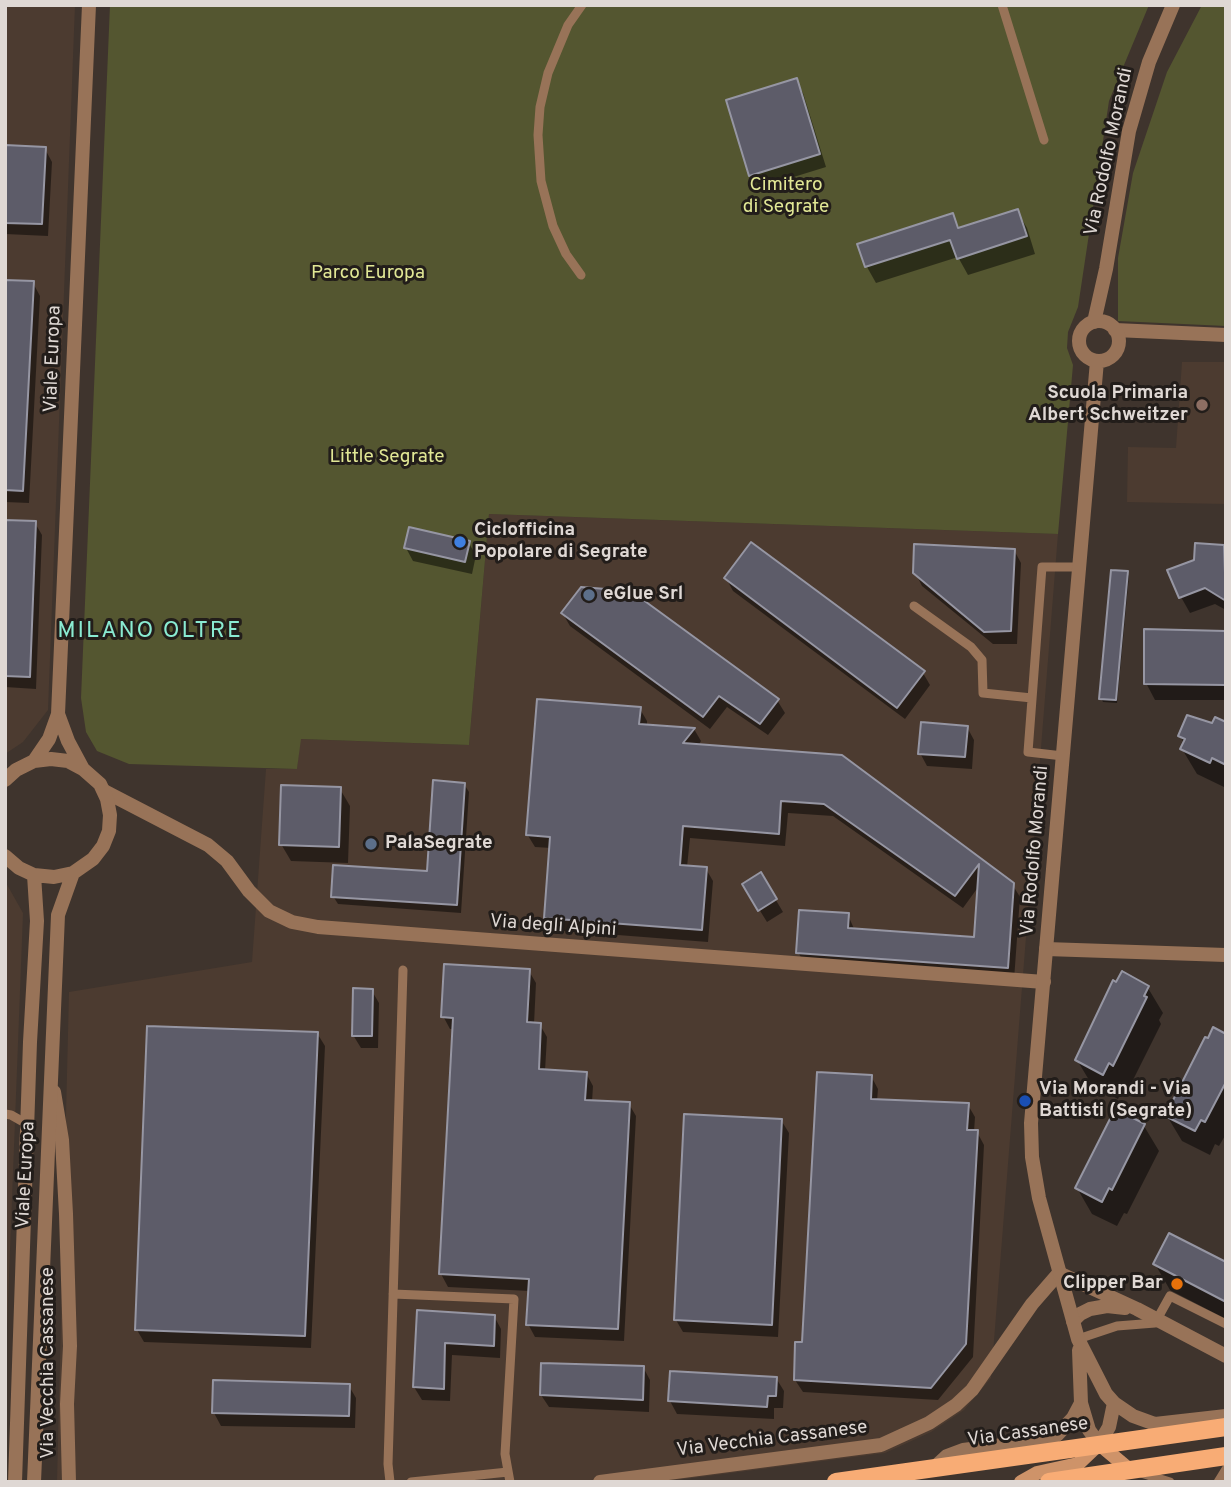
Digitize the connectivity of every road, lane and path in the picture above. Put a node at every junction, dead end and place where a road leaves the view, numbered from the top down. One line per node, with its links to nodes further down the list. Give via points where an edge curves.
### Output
1 (89, 5): 15 (street, Viale Europa)
2 (582, 5): 7 (lane, via 568,25 548,73 538,135 541,181 553,226)
3 (1002, 5): 5 (lane)
4 (1173, 5): 6 (street, Via Rodolfo Morandi, via 1149,62 1129,131)
5 (1044, 140)
6 (1106, 269): 8 (street, Via Rodolfo Morandi); 9 (street, Via Rodolfo Morandi)
7 (581, 275)
8 (1094, 322): 9 (street); 11 (street, Via Rodolfo Morandi, via 1084,328 1079,341 1085,356)
9 (1112, 327): 10 (street); 11 (street, Via Rodolfo Morandi, via 1119,341 1117,349 1108,359)
10 (1226, 335)
11 (1097, 361): 12 (street, Via Rodolfo Morandi)
12 (1080, 567): 14 (lane, via 1042,566); 16 (street, Via Rodolfo Morandi)
13 (914, 606): 14 (lane, via 982,660 983,693)
14 (1032, 698): 16 (lane, via 1028,752)
15 (58, 714): 17 (street, Viale Europa); 18 (street, Viale Europa)
16 (1063, 756): 24 (street, Via Rodolfo Morandi)
17 (34, 761): 18 (street, via 60,760); 19 (street)
18 (83, 768): 20 (street, Viale Europa)
19 (9, 773)
20 (104, 791): 22 (street, Viale Europa, via 110,815 106,839 93,859); 27 (street, Via degli Alpini, via 208,845 227,861 248,891 270,911 292,922)
21 (5, 857): 23 (street)
22 (73, 873): 23 (street); 28 (street, Viale Europa, via 58,915)
23 (34, 875): 30 (street, Viale Europa, via 37,921)
24 (1046, 949): 25 (street); 27 (street, Via Rodolfo Morandi)
25 (1226, 955)
26 (403, 970): 32 (lane)
27 (1044, 982): 31 (street, Via Rodolfo Morandi, via 1031,1140 1039,1198)
28 (51, 1078): 50 (street, Viale Europa); 51 (street, Via Vecchia Cassanese, via 62,1140 66,1214)
29 (5, 1114): 30 (lane)
30 (27, 1125): 49 (street, Viale Europa)
31 (1059, 1273): 33 (street); 34 (street, Via Rodolfo Morandi); 54 (street, Via Vecchia Cassanese, via 972,1390 929,1423 881,1445)
32 (393, 1294): 48 (lane, via 514,1299 505,1454); 52 (lane)
33 (1137, 1309): 34 (street, via 1090,1309); 35 (street)
34 (1073, 1321): 37 (street, Via Rodolfo Morandi)
35 (1158, 1321): 36 (lane, via 1170,1296); 37 (lane, via 1101,1329); 38 (street)
36 (1226, 1324)
37 (1078, 1339): 39 (street, Via Rodolfo Morandi); 40 (street, Via Rodolfo Morandi)
38 (1226, 1356)
39 (1081, 1403): 43 (street, Via Rodolfo Morandi, via 1089,1430); 45 (street, via 1057,1435 963,1450)
40 (1114, 1403): 41 (street, Via Rodolfo Morandi, via 1155,1424); 43 (street, via 1110,1427)
41 (1226, 1416)
42 (1226, 1427): 43 (main road, Via Cassanese)
43 (1099, 1444): 45 (main road, Via Cassanese); 47 (main road); 57 (main road, via 1078,1464 1037,1473)
44 (1226, 1456): 47 (main road)
45 (934, 1468): 55 (main road, Via Cassanese); 56 (main road)
46 (1226, 1469): 60 (lane)
47 (1130, 1470): 58 (main road); 59 (lane)
48 (509, 1477): 53 (lane)
49 (15, 1482)
50 (34, 1482)
51 (69, 1482)
52 (390, 1482)
53 (411, 1482)
54 (600, 1482)
55 (836, 1482)
56 (912, 1482)
57 (1021, 1482)
58 (1049, 1482)
59 (1170, 1482)
60 (1218, 1482)

